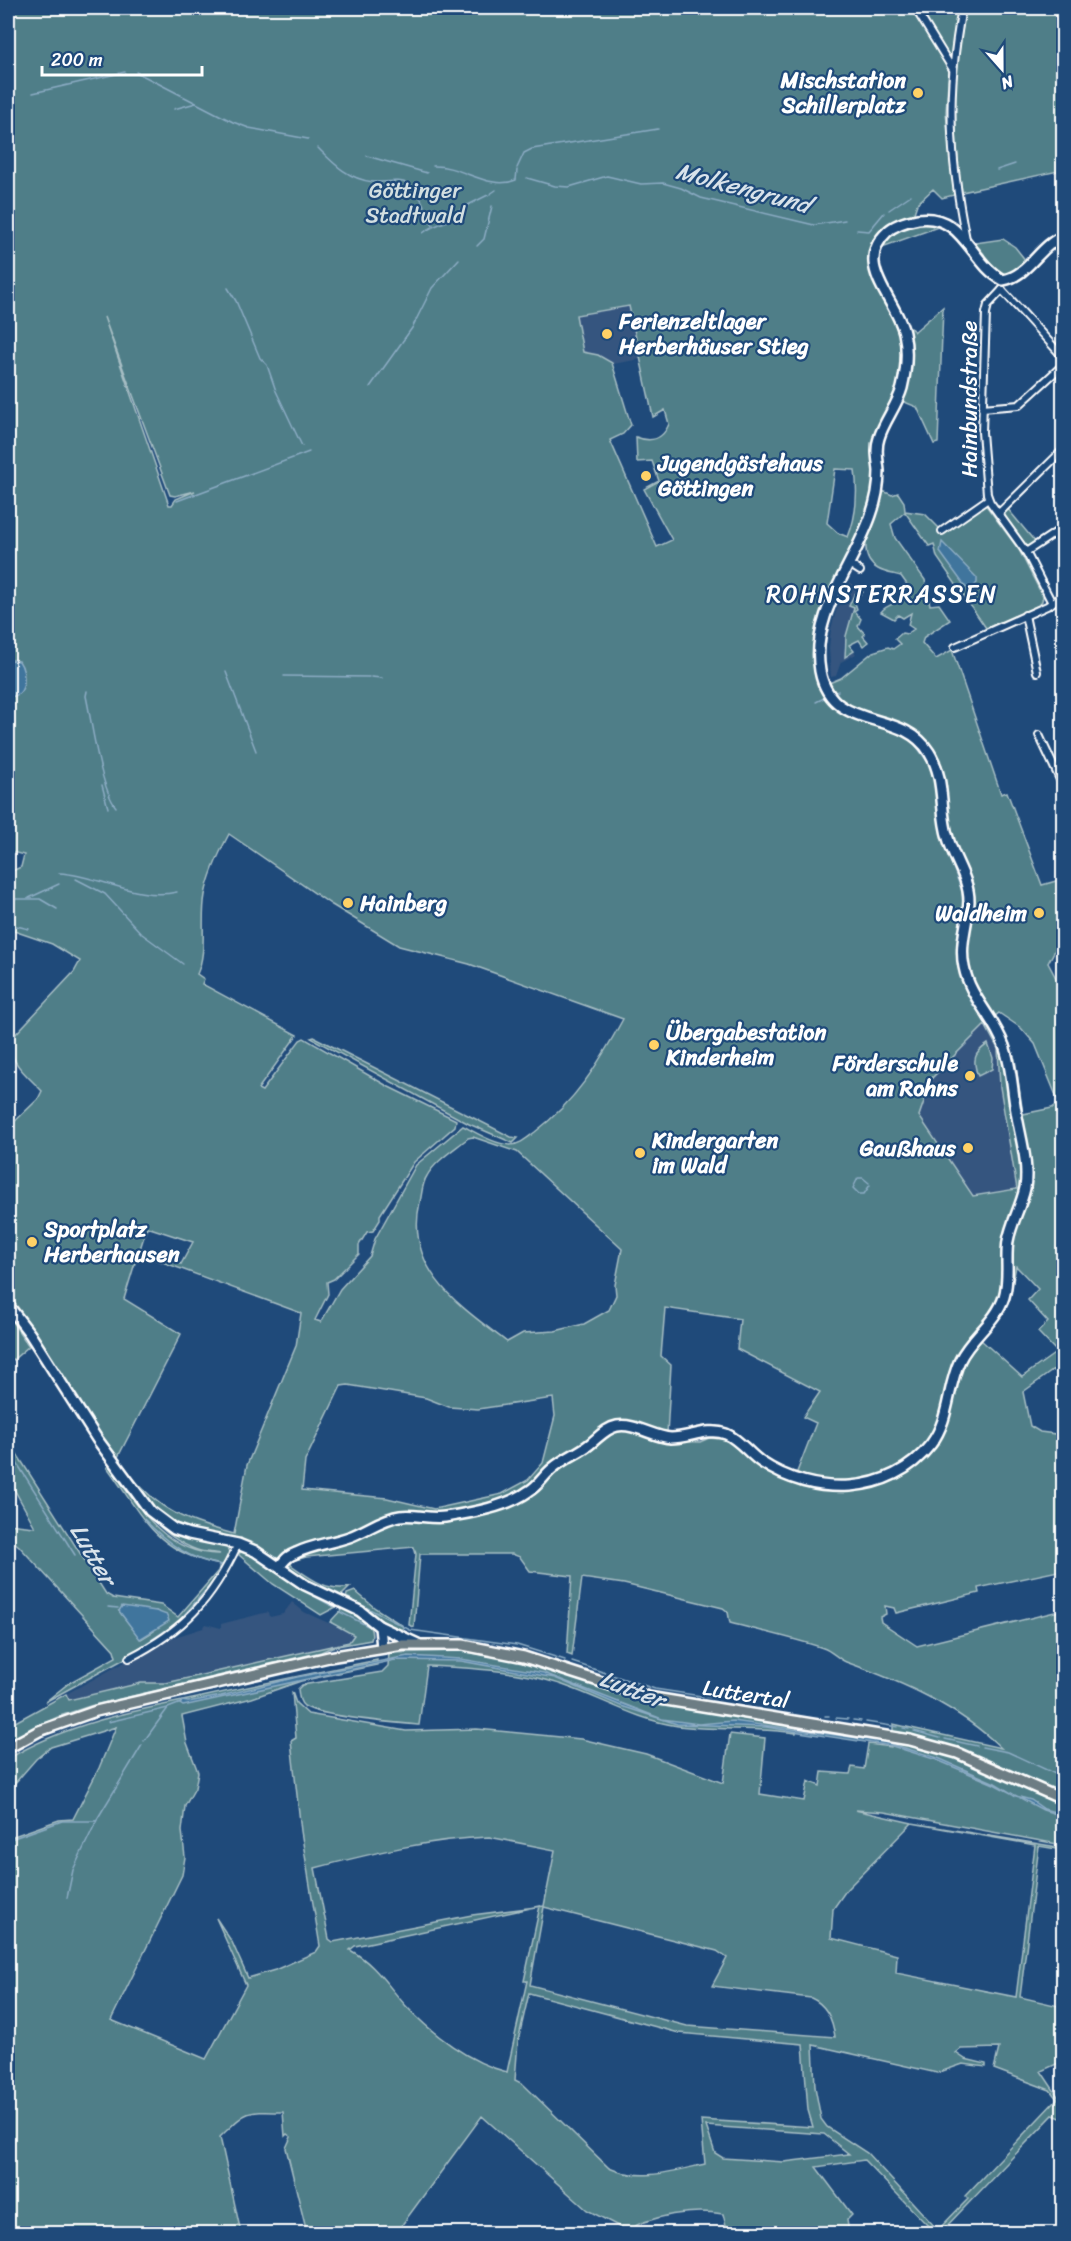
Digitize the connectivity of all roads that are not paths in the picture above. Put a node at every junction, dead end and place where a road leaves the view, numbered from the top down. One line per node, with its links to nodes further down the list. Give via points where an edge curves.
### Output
1 (915, 8): 3 (street)
2 (962, 8): 3 (street)
3 (952, 69): 4 (street, via 951,138)
4 (961, 216): 5 (street); 7 (street)
5 (948, 224): 7 (street); 18 (street, via 930,219 903,222 887,232 876,251 877,280 904,332 905,371 898,399 877,441 878,488)
6 (1064, 236): 8 (street, via 1046,245)
7 (966, 239): 8 (street)
8 (1002, 285): 9 (street); 11 (street, Hainbundstraße, via 986,313)
9 (1064, 358)
10 (1064, 364): 11 (street, via 1019,405)
11 (982, 408): 13 (street, Hainbundstraße)
12 (1064, 449): 14 (street)
13 (988, 499): 14 (street, Hainbundstraße); 16 (street)
14 (999, 513): 17 (street, Hainbundstraße)
15 (1064, 526): 17 (street)
16 (942, 531)
17 (1026, 552): 21 (street, Hainbundstraße)
18 (849, 564): 19 (street); 29 (street, via 822,631 822,678 839,705 855,715 908,731 921,741 935,762 946,834 967,885 964,969 1007,1056 1026,1167 1024,1189 1008,1243 1004,1299 960,1360 944,1420 934,1440 911,1463 891,1475 866,1485 836,1488 778,1471 726,1434 665,1437 630,1426 616,1426 556,1464 519,1497 446,1517 393,1518 291,1555)
19 (860, 572)
20 (1064, 595): 21 (street)
21 (1052, 603): 22 (street)
22 (1025, 615): 23 (street); 24 (street)
23 (955, 647)
24 (1037, 672)
25 (1039, 735): 26 (street)
26 (1064, 788)
27 (8, 1305): 28 (street, via 150,1511 174,1529)
28 (238, 1544): 29 (street); 33 (street, via 220,1581 198,1607 176,1630)
29 (279, 1567): 30 (street, via 305,1585 360,1611)
30 (376, 1624): 31 (street); 32 (street, via 382,1633)
31 (418, 1644): 32 (main road, Luttertal); 35 (main road, Luttertal, via 489,1649 648,1697 910,1740 978,1761)
32 (382, 1647): 34 (main road, Luttertal, via 96,1711 47,1728)
33 (131, 1658)
34 (8, 1748)
35 (1064, 1800)

